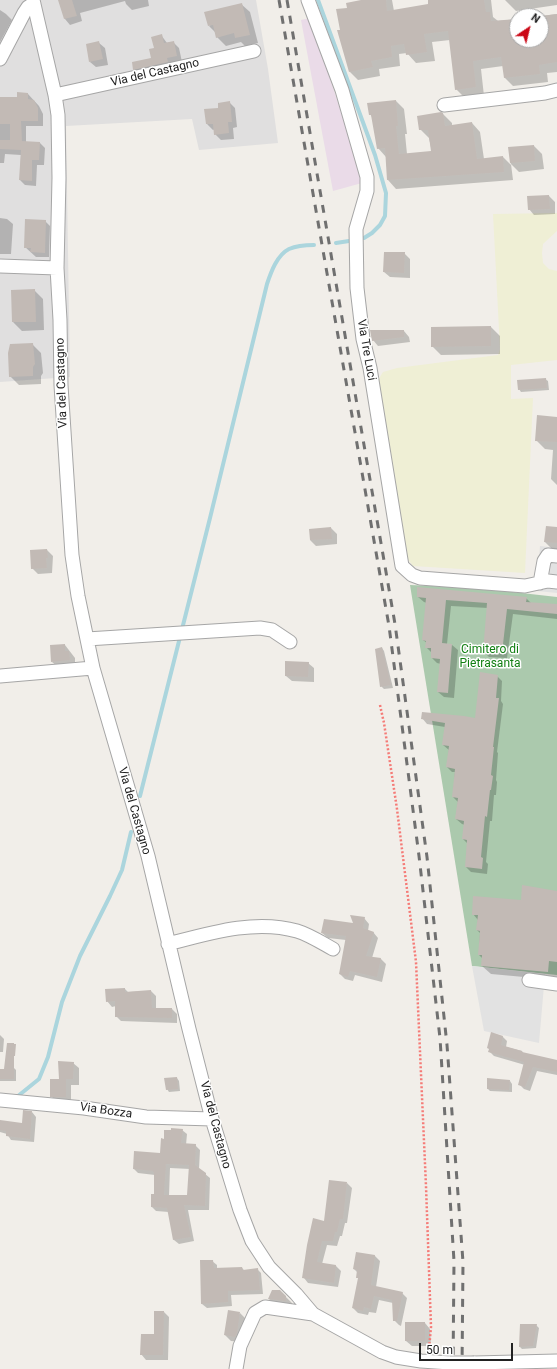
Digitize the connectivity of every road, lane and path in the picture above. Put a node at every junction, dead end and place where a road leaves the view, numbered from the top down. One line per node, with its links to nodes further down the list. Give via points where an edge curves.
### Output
1 (308, 0): 12 (street, Via Tre Luci, via 342,90 367,177 367,191 356,229 357,288 363,339 402,566 420,578 525,586)
2 (34, 2): 4 (street, via 28,7); 6 (street, Via del Castagno)
3 (254, 51): 6 (street, Via del Castagno)
4 (0, 59)
5 (557, 90): 7 (street)
6 (55, 95): 9 (street, Via del Castagno, via 58,115)
7 (444, 105)
8 (0, 266): 9 (street)
9 (58, 268): 13 (street, Via del Castagno, via 61,385 72,555)
10 (557, 556): 12 (street, via 548,555 544,561)
11 (557, 582): 12 (street, Via Tre Luci)
12 (540, 583)
13 (87, 639): 14 (street, via 260,628 272,630); 15 (street, Via del Castagno)
14 (290, 642)
15 (93, 668): 16 (street); 18 (street, Via del Castagno, via 148,856)
16 (0, 676)
17 (380, 705): 25 (path, via 397,809 416,962 431,1327 428,1351)
18 (168, 944): 19 (street, via 231,928 265,926 298,932); 23 (street, Via del Castagno)
19 (333, 949)
20 (530, 980): 21 (street)
21 (557, 984)
22 (0, 1100): 23 (street, Via Bozza, via 146,1116)
23 (212, 1119): 24 (street, Via del Castagno, via 252,1241 269,1267)
24 (313, 1314): 25 (street, Via del Castagno, via 382,1352); 27 (street, via 266,1307 255,1313 240,1346)
25 (421, 1361): 26 (street, Via del Castagno, bridge)
26 (557, 1361)
27 (236, 1369)

